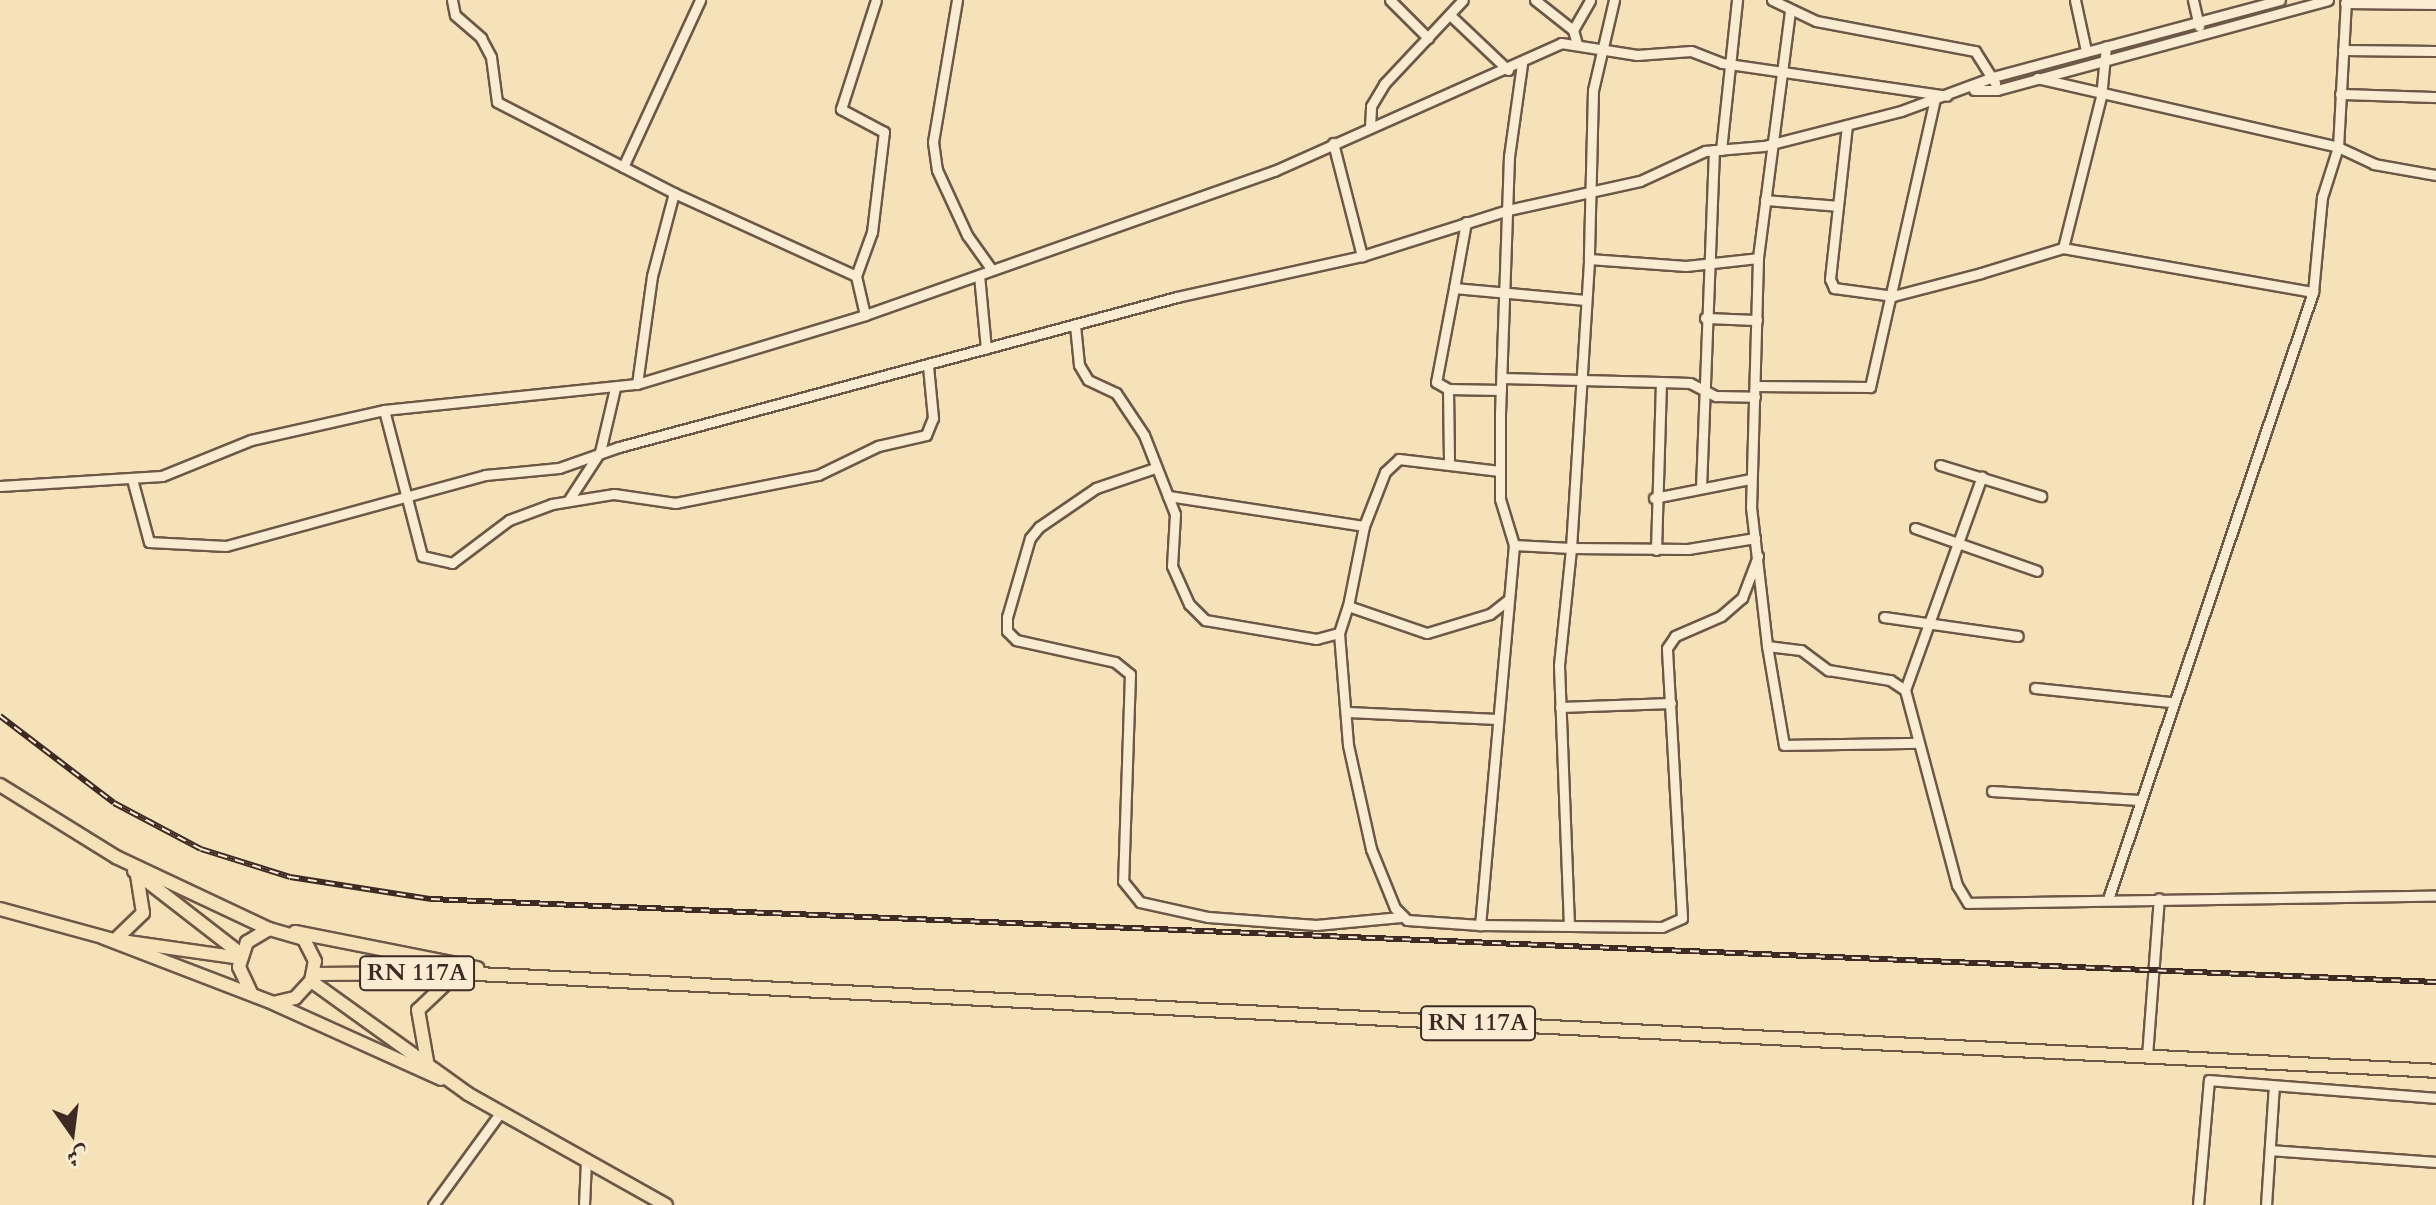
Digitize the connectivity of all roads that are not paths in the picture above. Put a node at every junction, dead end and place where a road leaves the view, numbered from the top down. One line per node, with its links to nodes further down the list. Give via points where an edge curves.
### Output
1 (452, 0): 52 (street, via 455,15 481,38 491,57 497,102)
2 (700, 0): 52 (street)
3 (876, 0): 67 (street, via 841,109 884,132 872,232)
4 (957, 0): 65 (street, via 933,142 937,170 967,235)
5 (1390, 0): 25 (street)
6 (1463, 0): 21 (street)
7 (1535, 0): 23 (street)
8 (1590, 0): 23 (street)
9 (1614, 0): 28 (street)
10 (1737, 0): 33 (street)
11 (1772, 0): 19 (street)
12 (2075, 0): 30 (street)
13 (2193, 0): 22 (street)
14 (2282, 0): 20 (street); 22 (street)
15 (2328, 0): 17 (street)
16 (2346, 1): 18 (street); 29 (street)
17 (2306, 3): 20 (street)
18 (2436, 4)
19 (1787, 6): 35 (street); 37 (street, via 1816,21 1975,51)
20 (2285, 11): 24 (street)
21 (1450, 15): 25 (street); 36 (street)
22 (2198, 21): 24 (street); 27 (street)
23 (1573, 30): 26 (street)
24 (2201, 33): 32 (street)
25 (1428, 38): 47 (street, via 1374,98)
26 (1577, 44): 28 (street); 34 (street, via 1550,47)
27 (2106, 46): 30 (street); 32 (street)
28 (1602, 49): 33 (street, via 1691,51); 54 (street, via 1593,90)
29 (2343, 50): 31 (street); 41 (street)
30 (2086, 51): 37 (street)
31 (2436, 51)
32 (2109, 58): 38 (street); 43 (street)
33 (1729, 63): 35 (street); 51 (street)
34 (1522, 64): 36 (street); 58 (street)
35 (1782, 68): 42 (street); 49 (street)
36 (1508, 70): 47 (street)
37 (1993, 77): 39 (street); 40 (street)
38 (2037, 78): 40 (street); 43 (street)
39 (1970, 90): 40 (street); 42 (street)
40 (1997, 90)
41 (2340, 94): 44 (street); 50 (street)
42 (1950, 97): 45 (street)
43 (2101, 97): 50 (street); 60 (street)
44 (2436, 97)
45 (1934, 102): 46 (street); 71 (street)
46 (1847, 125): 49 (street); 57 (street)
47 (1370, 127): 48 (street)
48 (1333, 143): 61 (street); 65 (street, via 1274,171)
49 (1775, 143): 51 (street); 56 (street)
50 (2338, 147): 53 (street, via 2374,164); 69 (street, via 2322,197)
51 (1718, 150): 54 (street, via 1640,181); 64 (street)
52 (623, 167): 55 (street)
53 (2436, 175)
54 (1591, 188): 58 (street); 63 (street)
55 (674, 193): 67 (street); 82 (street, via 652,276)
56 (1765, 200): 57 (street); 62 (street)
57 (1838, 206): 71 (street, via 1831,285)
58 (1508, 210): 59 (street); 70 (street)
59 (1466, 222): 61 (street); 68 (street)
60 (2063, 248): 69 (street); 71 (street)
61 (1362, 256): 76 (street, via 1240,280)
62 (1758, 258): 64 (street); 75 (street)
63 (1589, 259): 64 (street); 72 (street)
64 (1709, 264): 74 (street)
65 (992, 270): 66 (street)
66 (979, 275): 73 (street); 77 (street)
67 (856, 276): 73 (street)
68 (1454, 288): 70 (street); 85 (street, via 1436,374 1439,386)
69 (2313, 292): 123 (street)
70 (1507, 293): 72 (street); 79 (street)
71 (1893, 296): 83 (street, via 1867,391)
72 (1585, 300): 80 (street)
73 (865, 315): 82 (street)
74 (1705, 318): 75 (street); 87 (street)
75 (1757, 320): 83 (street)
76 (1075, 325): 77 (street); 93 (street, via 1079,365 1088,380 1120,398 1144,435)
77 (986, 349): 78 (street)
78 (928, 366): 90 (street); 104 (street, via 931,432 878,446 827,473 675,503 614,494)
79 (1502, 378): 80 (street); 86 (street)
80 (1578, 380): 81 (street); 110 (street)
81 (1661, 382): 87 (street, via 1690,383); 102 (street)
82 (637, 384): 84 (street)
83 (1755, 386): 88 (street)
84 (615, 388): 89 (street); 90 (street)
85 (1448, 389): 86 (street); 91 (street)
86 (1501, 390): 94 (street)
87 (1702, 390): 88 (street); 99 (street)
88 (1755, 397): 97 (street)
89 (384, 410): 96 (street, via 251,440 188,468); 103 (street)
90 (600, 452): 103 (street, via 559,468 485,475); 104 (street)
91 (1449, 463): 94 (street); 105 (street, via 1411,457 1390,465)
92 (1940, 465): 95 (street)
93 (1155, 468): 100 (street); 138 (street, via 1096,488 1039,527 1030,538 1007,617 1007,631 1016,640 1115,662 1130,674 1134,699 1120,861 1129,893 1140,902 1227,919 1316,925)
94 (1499, 471): 109 (street)
95 (1982, 476): 101 (street); 108 (street)
96 (132, 479): 98 (street); 103 (street, via 149,542 198,548 226,546)
97 (1750, 479): 99 (street); 107 (street)
98 (0, 486)
99 (1701, 488): 102 (street)
100 (1168, 496): 105 (street); 118 (street, via 1175,514 1172,566 1189,604 1205,620 1308,639)
101 (2041, 496)
102 (1654, 498): 111 (street)
103 (407, 499): 104 (street, via 422,556 439,564 463,559 509,520)
104 (568, 501)
105 (1364, 526): 115 (street)
106 (1915, 528): 108 (street)
107 (1755, 538): 111 (street); 112 (street)
108 (1957, 543): 113 (street); 117 (street)
109 (1514, 545): 110 (street); 114 (street)
110 (1571, 548): 111 (street); 125 (street)
111 (1656, 550)
112 (1758, 554): 120 (street); 124 (street, via 1742,598 1670,641)
113 (2037, 571)
114 (1508, 600): 115 (street, via 1490,614 1427,633); 127 (street)
115 (1348, 606): 118 (street)
116 (1884, 617): 117 (street)
117 (1929, 622): 119 (street); 122 (street)
118 (1339, 633): 126 (street)
119 (2018, 636)
120 (1767, 646): 122 (street, via 1801,650 1828,670 1890,680); 128 (street, via 1784,745)
121 (2035, 688): 123 (street)
122 (1905, 690): 128 (street)
123 (2170, 702): 131 (street)
124 (1671, 703): 125 (street); 140 (street, via 1685,912 1662,927)
125 (1560, 707): 140 (street)
126 (1348, 712): 127 (street); 138 (street, via 1348,745 1368,836)
127 (1497, 719): 139 (street)
128 (1918, 743): 136 (street, via 1962,898 1978,904)
129 (0, 785): 132 (main road)
130 (1992, 791): 131 (street)
131 (2139, 800): 136 (street)
132 (116, 857): 133 (main road); 141 (main road)
133 (137, 874): 143 (main road, via 143,913); 144 (main road)
134 (2436, 896): 135 (street)
135 (2159, 898): 136 (street); 150 (street)
136 (2108, 899)
137 (0, 909): 143 (main road)
138 (1401, 917): 139 (street)
139 (1480, 925): 140 (street)
140 (1569, 926)
141 (269, 929): 142 (main road); 144 (main road)
142 (294, 932): 146 (main road); 147 (main road, via 311,949)
143 (109, 939): 144 (main road); 148 (main road)
144 (241, 956): 148 (main road, via 241,977)
145 (457, 973): 146 (main road, RN 117A); 147 (main road, RN 117A); 152 (main road, via 418,1010)
146 (520, 977): 150 (main road, RN 117A)
147 (313, 978): 149 (main road, via 295,998); 152 (main road)
148 (251, 993): 149 (main road)
149 (273, 1003): 155 (main road)
150 (2147, 1056): 151 (main road, RN 117A)
151 (2210, 1060): 153 (main road, RN 117A); 154 (street)
152 (427, 1061): 155 (main road)
153 (2436, 1071)
154 (2209, 1080): 156 (street); 165 (street)
155 (454, 1085): 158 (main road)
156 (2274, 1086): 157 (street); 159 (street)
157 (2436, 1098)
158 (500, 1113): 160 (main road); 162 (street)
159 (2270, 1150): 161 (street); 166 (street)
160 (586, 1161): 163 (street); 164 (main road)
161 (2436, 1162)
162 (433, 1205)
163 (584, 1205)
164 (666, 1205)
165 (2198, 1205)
166 (2266, 1205)

